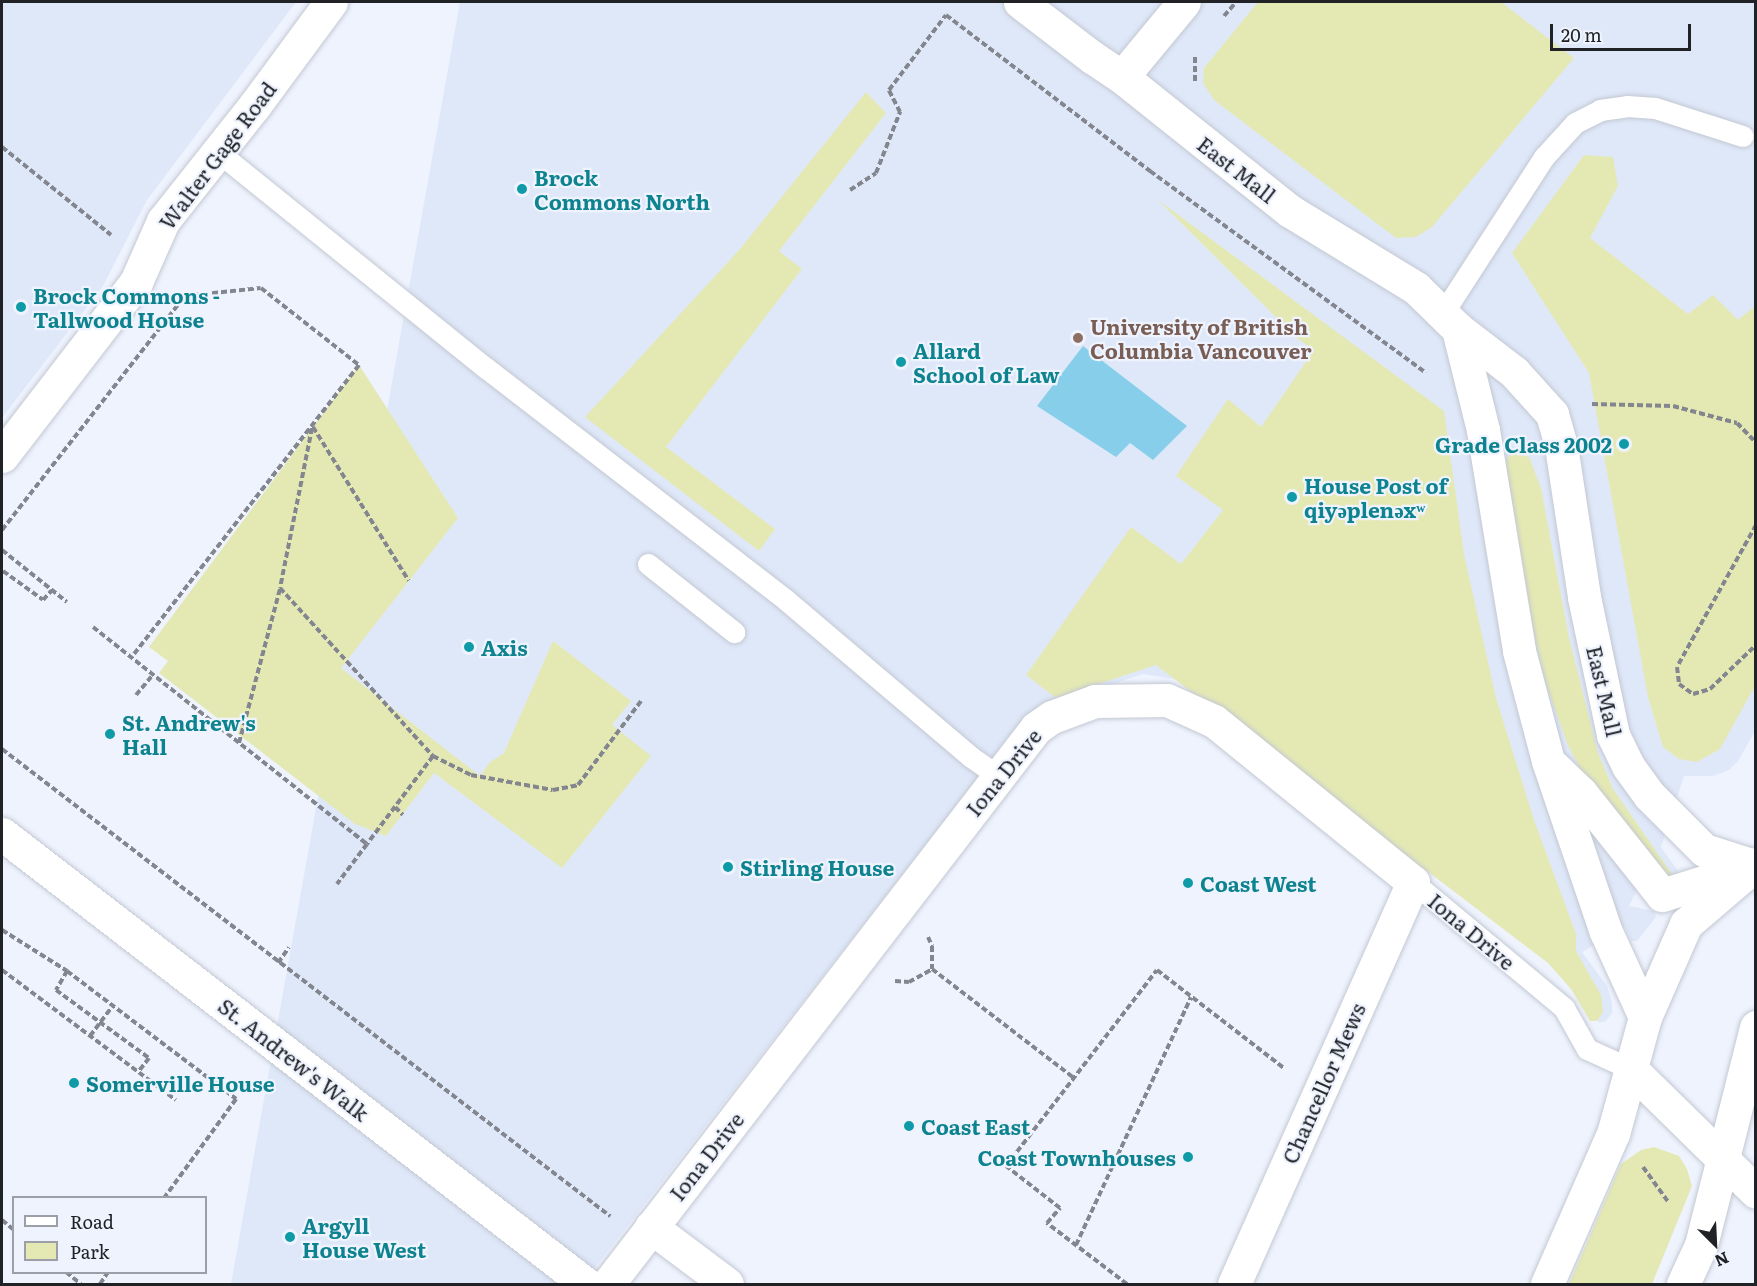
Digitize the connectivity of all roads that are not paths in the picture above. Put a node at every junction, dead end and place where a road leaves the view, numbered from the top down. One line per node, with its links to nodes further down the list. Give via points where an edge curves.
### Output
1 (331, 2): 6 (street, Walter Gage Road)
2 (1020, 2): 4 (street, East Mall)
3 (1184, 2): 4 (street)
4 (1122, 77): 7 (street, East Mall, via 1290,211 1416,288)
5 (1743, 136): 7 (lane, via 1655,108 1627,106 1600,110 1575,123 1544,157)
6 (218, 152): 8 (street, Walter Gage Road, via 163,221 136,282); 12 (lane, via 486,368 786,600)
7 (1450, 321): 11 (street, via 1483,430 1518,651); 14 (street, East Mall, via 1514,372 1555,420 1612,735 1628,766 1649,795 1704,850)
8 (2, 456)
9 (648, 564): 10 (lane)
10 (734, 632)
11 (1548, 761): 14 (street, via 1581,794 1662,895); 16 (street, via 1606,932)
12 (998, 776): 15 (street, Iona Drive, via 1036,728 1052,717 1095,701 1167,700 1214,721); 21 (street, Iona Drive)
13 (2, 834): 22 (street, St. Andrew's Walk)
14 (1755, 869): 16 (street, via 1686,924)
15 (1413, 882): 18 (lane, Iona Drive, via 1564,1008 1587,1049); 25 (street, Chancellor Mews)
16 (1645, 1017): 18 (street)
17 (1755, 1028): 19 (street)
18 (1631, 1069): 19 (street); 26 (street, via 1613,1134)
19 (1724, 1159): 20 (street); 27 (street, via 1701,1245)
20 (1755, 1192)
21 (647, 1234): 23 (street, Iona Drive); 24 (street)
22 (586, 1284)
23 (608, 1284)
24 (728, 1284)
25 (1234, 1284)
26 (1548, 1284)
27 (1683, 1284)

